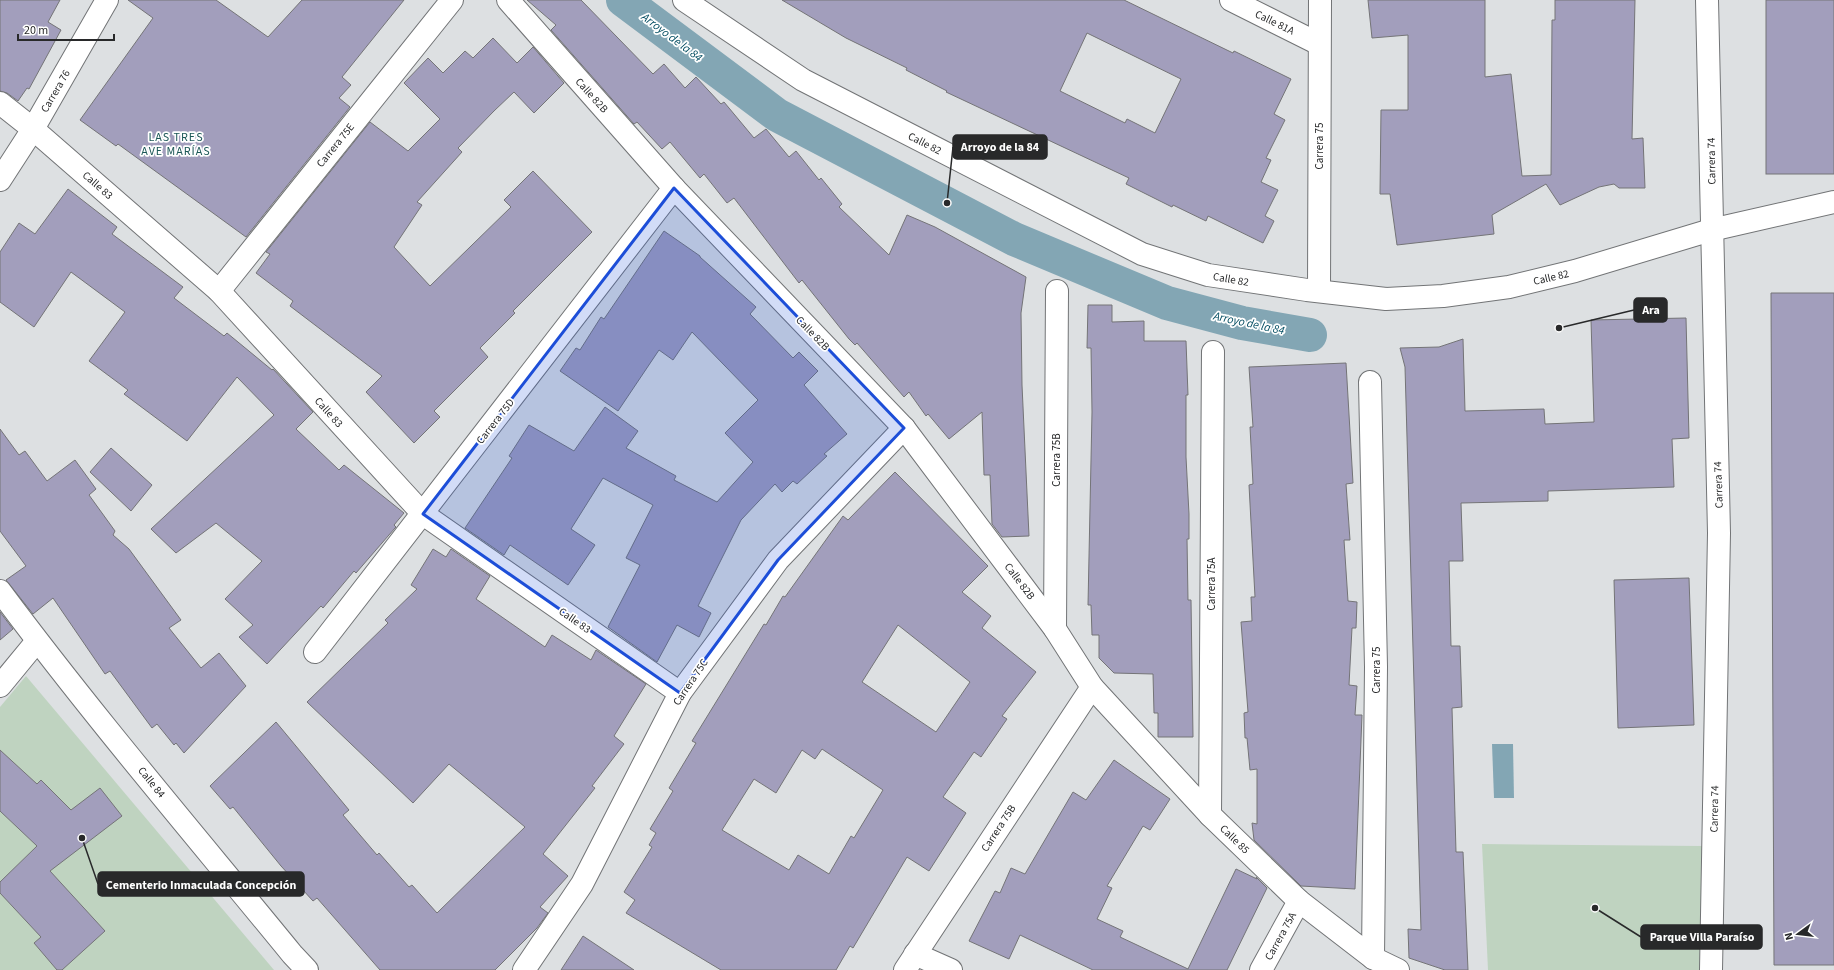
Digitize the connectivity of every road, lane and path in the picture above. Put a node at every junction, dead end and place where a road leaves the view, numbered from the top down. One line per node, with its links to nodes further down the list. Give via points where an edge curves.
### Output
1 (107, 0): 10 (street, Carrera 76)
2 (452, 0): 15 (street, Carrera 75E)
3 (508, 0): 12 (street, Calle 82B)
4 (684, 0): 17 (street, Calle 82, via 803,80 1142,254 1208,275)
5 (1230, 0): 8 (street, Calle 81A)
6 (1320, 0): 8 (street, Carrera 75)
7 (1707, 0): 14 (street, Carrera 74)
8 (1319, 44): 17 (street, Carrera 75)
9 (0, 102): 10 (street, Calle 83)
10 (33, 129): 11 (street, Carrera 76); 15 (street, Calle 83)
11 (0, 180)
12 (674, 188): 20 (street, Calle 82B); 21 (street, Carrera 75D)
13 (1834, 202): 14 (street, Calle 82)
14 (1711, 230): 17 (street, Calle 82, via 1575,271 1509,287 1443,296 1386,299); 38 (street, Carrera 74, via 1719,533)
15 (219, 291): 21 (street, Calle 83)
16 (1057, 291): 23 (street, Carrera 75B)
17 (1319, 291)
18 (1213, 352): 29 (street, Carrera 75A)
19 (1370, 382): 31 (street, Carrera 75, via 1376,667)
20 (904, 428): 23 (street, Calle 82B); 28 (street, Carrera 75C, via 778,560)
21 (423, 514): 25 (street, Carrera 75D); 28 (street, Calle 83)
22 (0, 591): 24 (street, Calle 84)
23 (1056, 629): 27 (street, Calle 82B)
24 (37, 641): 26 (street); 33 (street, Calle 84)
25 (315, 652)
26 (0, 686)
27 (1092, 686): 29 (street, Calle 85); 32 (street, Carrera 75B)
28 (680, 693): 34 (street, Carrera 75C, via 582,884)
29 (1210, 815): 30 (street, Calle 85)
30 (1299, 901): 31 (street, Calle 85); 36 (street, Carrera 75A)
31 (1373, 958): 37 (street, Calle 85)
32 (910, 962): 35 (street)
33 (307, 970)
34 (524, 970)
35 (952, 970)
36 (1261, 970)
37 (1398, 970)
38 (1711, 970)

